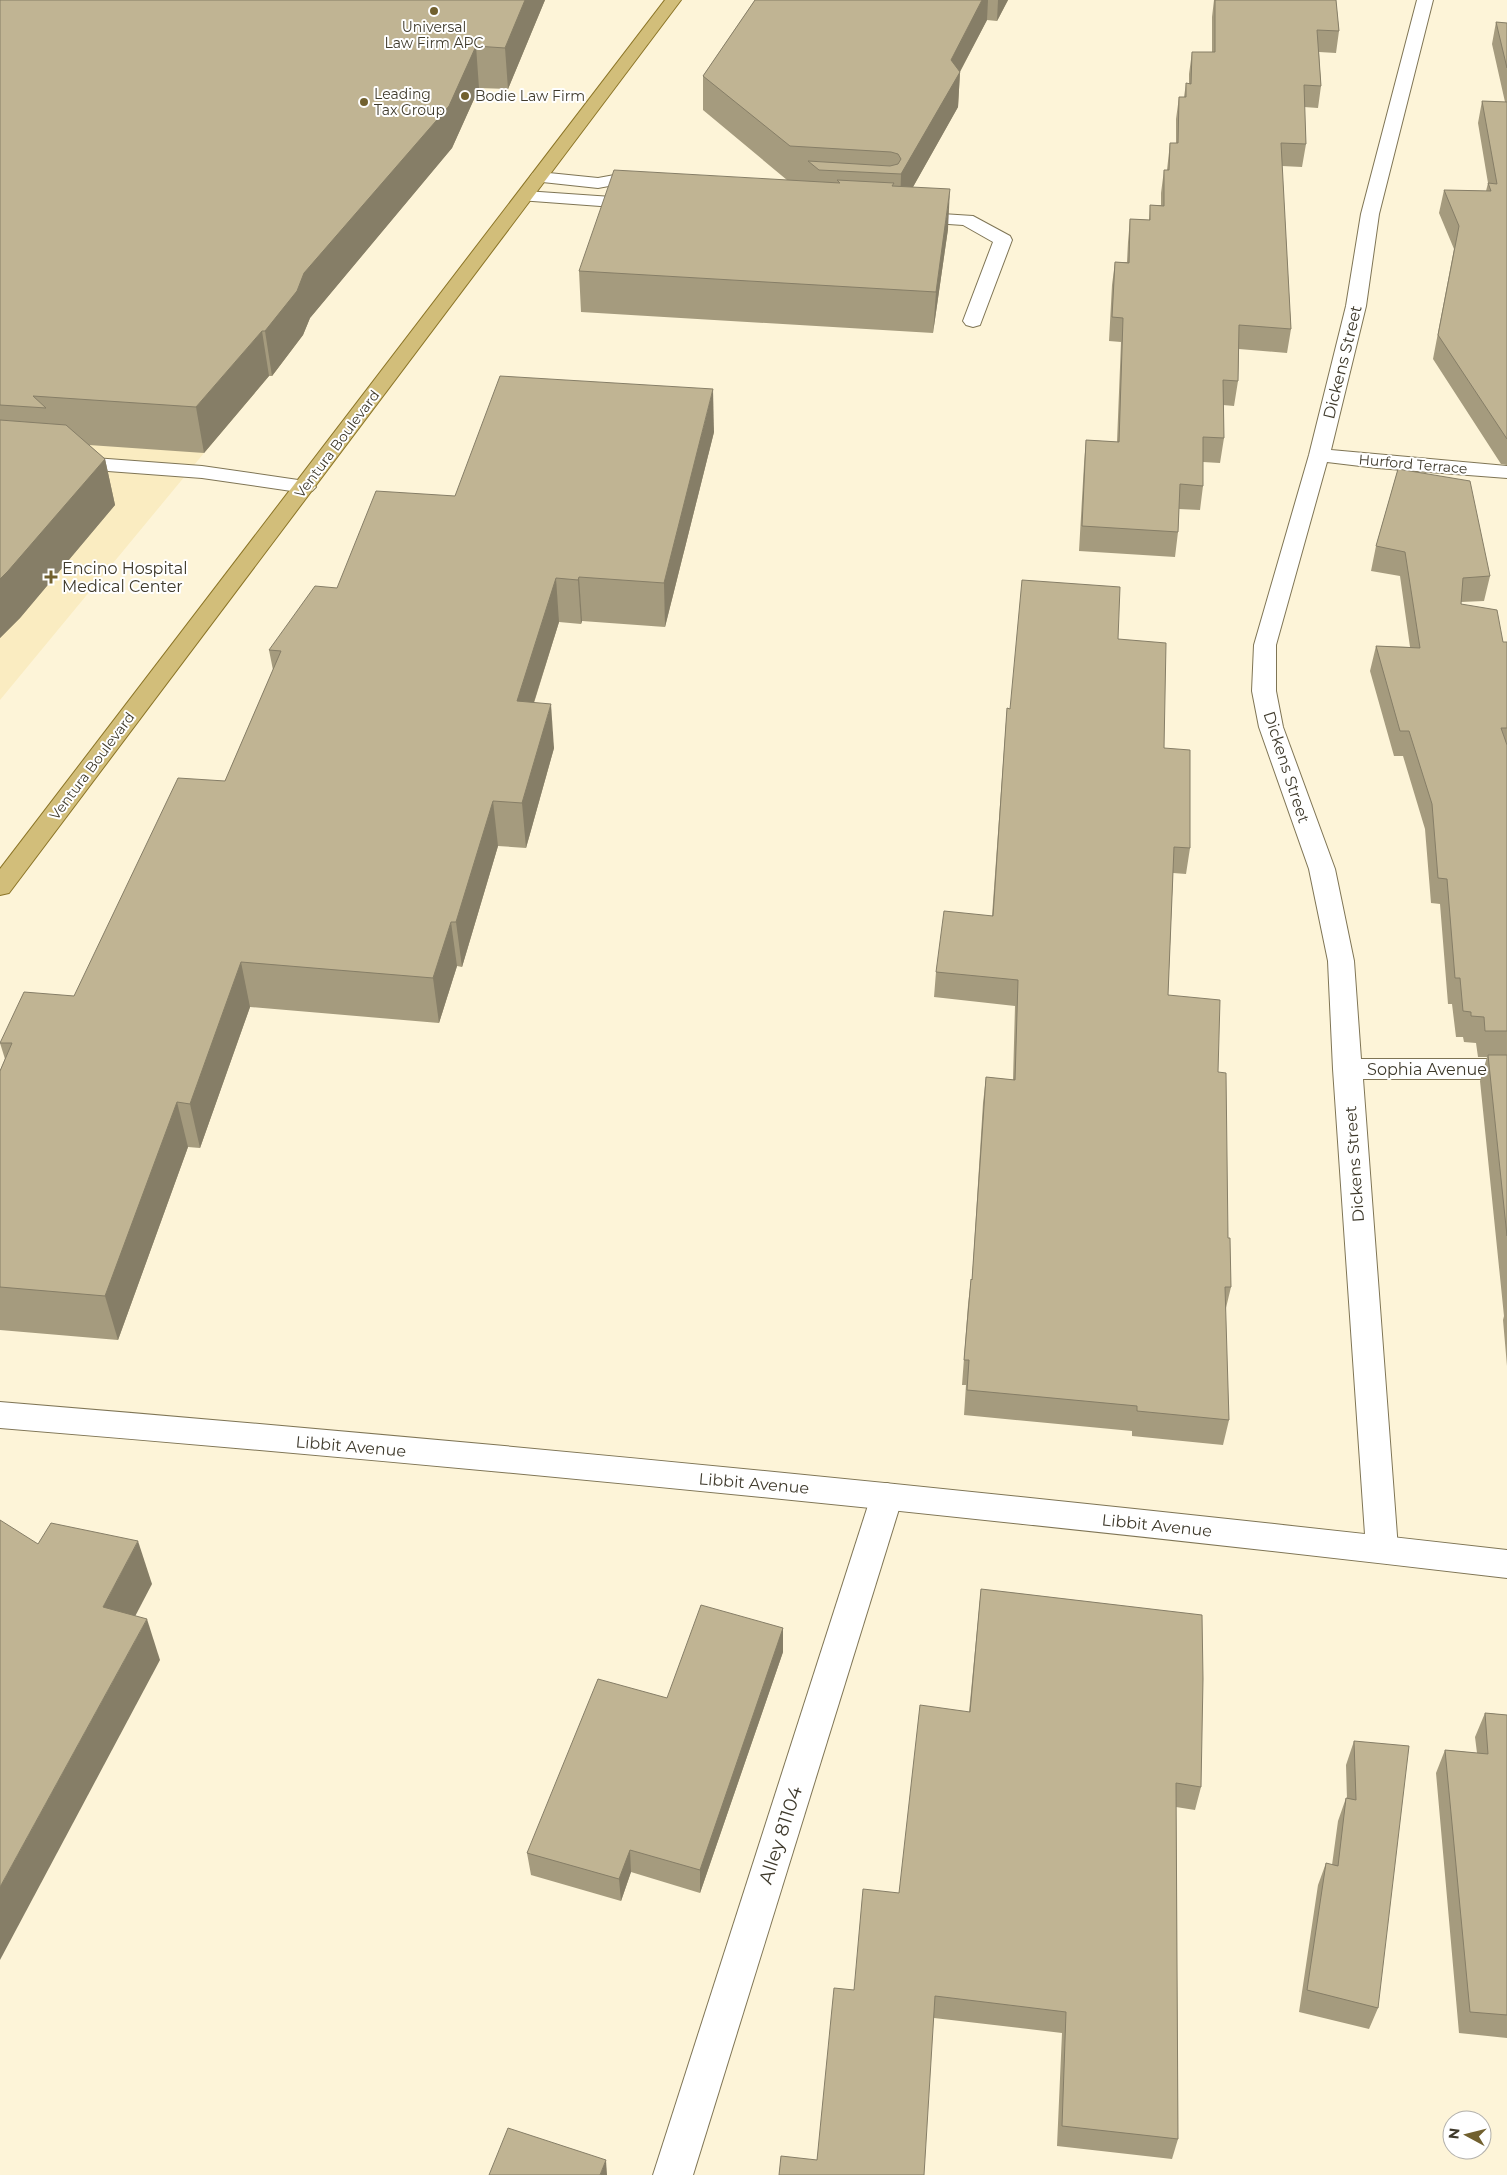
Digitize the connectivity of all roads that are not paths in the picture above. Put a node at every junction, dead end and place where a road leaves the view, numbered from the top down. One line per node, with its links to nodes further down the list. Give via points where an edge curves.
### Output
1 (673, 0): 3 (main road, Ventura Boulevard)
2 (1425, 0): 7 (street, Dickens Street, via 1370,214 1356,306)
3 (539, 177): 4 (main road, Ventura Boulevard); 4 (street, via 598,183 613,191 662,193)
4 (525, 196): 10 (main road, Ventura Boulevard)
5 (898, 217): 6 (street, via 967,220 1003,240)
6 (973, 321)
7 (1319, 455): 9 (street, Hurford Terrace); 13 (street, Dickens Street, via 1265,645 1264,690 1271,727 1322,869 1341,961)
8 (0, 457): 10 (street, via 202,472)
9 (1507, 472)
10 (305, 486): 11 (main road, Ventura Boulevard)
11 (0, 887)
12 (1507, 1069): 13 (street, Sophia Avenue)
13 (1347, 1070): 16 (street, Dickens Street)
14 (0, 1415): 15 (street, Libbit Avenue)
15 (888, 1496): 16 (street, Libbit Avenue); 18 (street, Alley 81104)
16 (1382, 1550): 17 (street, Libbit Avenue)
17 (1507, 1564)
18 (673, 2175)

